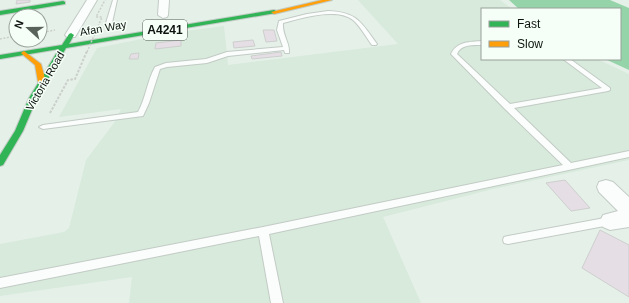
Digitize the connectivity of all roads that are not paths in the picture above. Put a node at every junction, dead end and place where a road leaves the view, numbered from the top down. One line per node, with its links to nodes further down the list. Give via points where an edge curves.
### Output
1 (92, 0): 13 (street, Victoria Road)
2 (115, 0): 9 (lane)
3 (164, 0): 8 (street)
4 (290, 0): 8 (main road, A4241)
5 (329, 0): 17 (main road, Afan Way / A4241)
6 (63, 3): 7 (main road)
7 (0, 13)
8 (159, 19)
9 (109, 23)
10 (117, 28): 11 (main road, Afan Way)
11 (102, 30)
12 (86, 33): 13 (main road, Afan Way)
13 (71, 36): 14 (main road, Afan Way); 17 (main road, Victoria Road)
14 (55, 38)
15 (481, 43): 22 (lane, via 460,46 454,54)
16 (374, 44): 23 (lane, via 353,18 342,13 328,12 281,22 280,30 287,50 227,54 207,61 166,65 157,68 146,105 140,114)
17 (65, 46): 18 (main road, Afan Way / A4241); 21 (main road, Victoria Road)
18 (24, 53): 19 (main road, Afan Way / A4241); 21 (main road, via 38,64)
19 (0, 57)
20 (567, 60): 22 (lane, via 608,89)
21 (42, 82): 25 (main road, Victoria Road, via 19,131)
22 (507, 107): 26 (lane)
23 (43, 128)
24 (629, 154): 26 (lane)
25 (0, 163)
26 (569, 166): 30 (lane)
27 (606, 186): 28 (street)
28 (629, 209)
29 (620, 219): 31 (lane)
30 (263, 231): 32 (lane); 33 (lane)
31 (508, 240)
32 (0, 283)
33 (277, 303)

